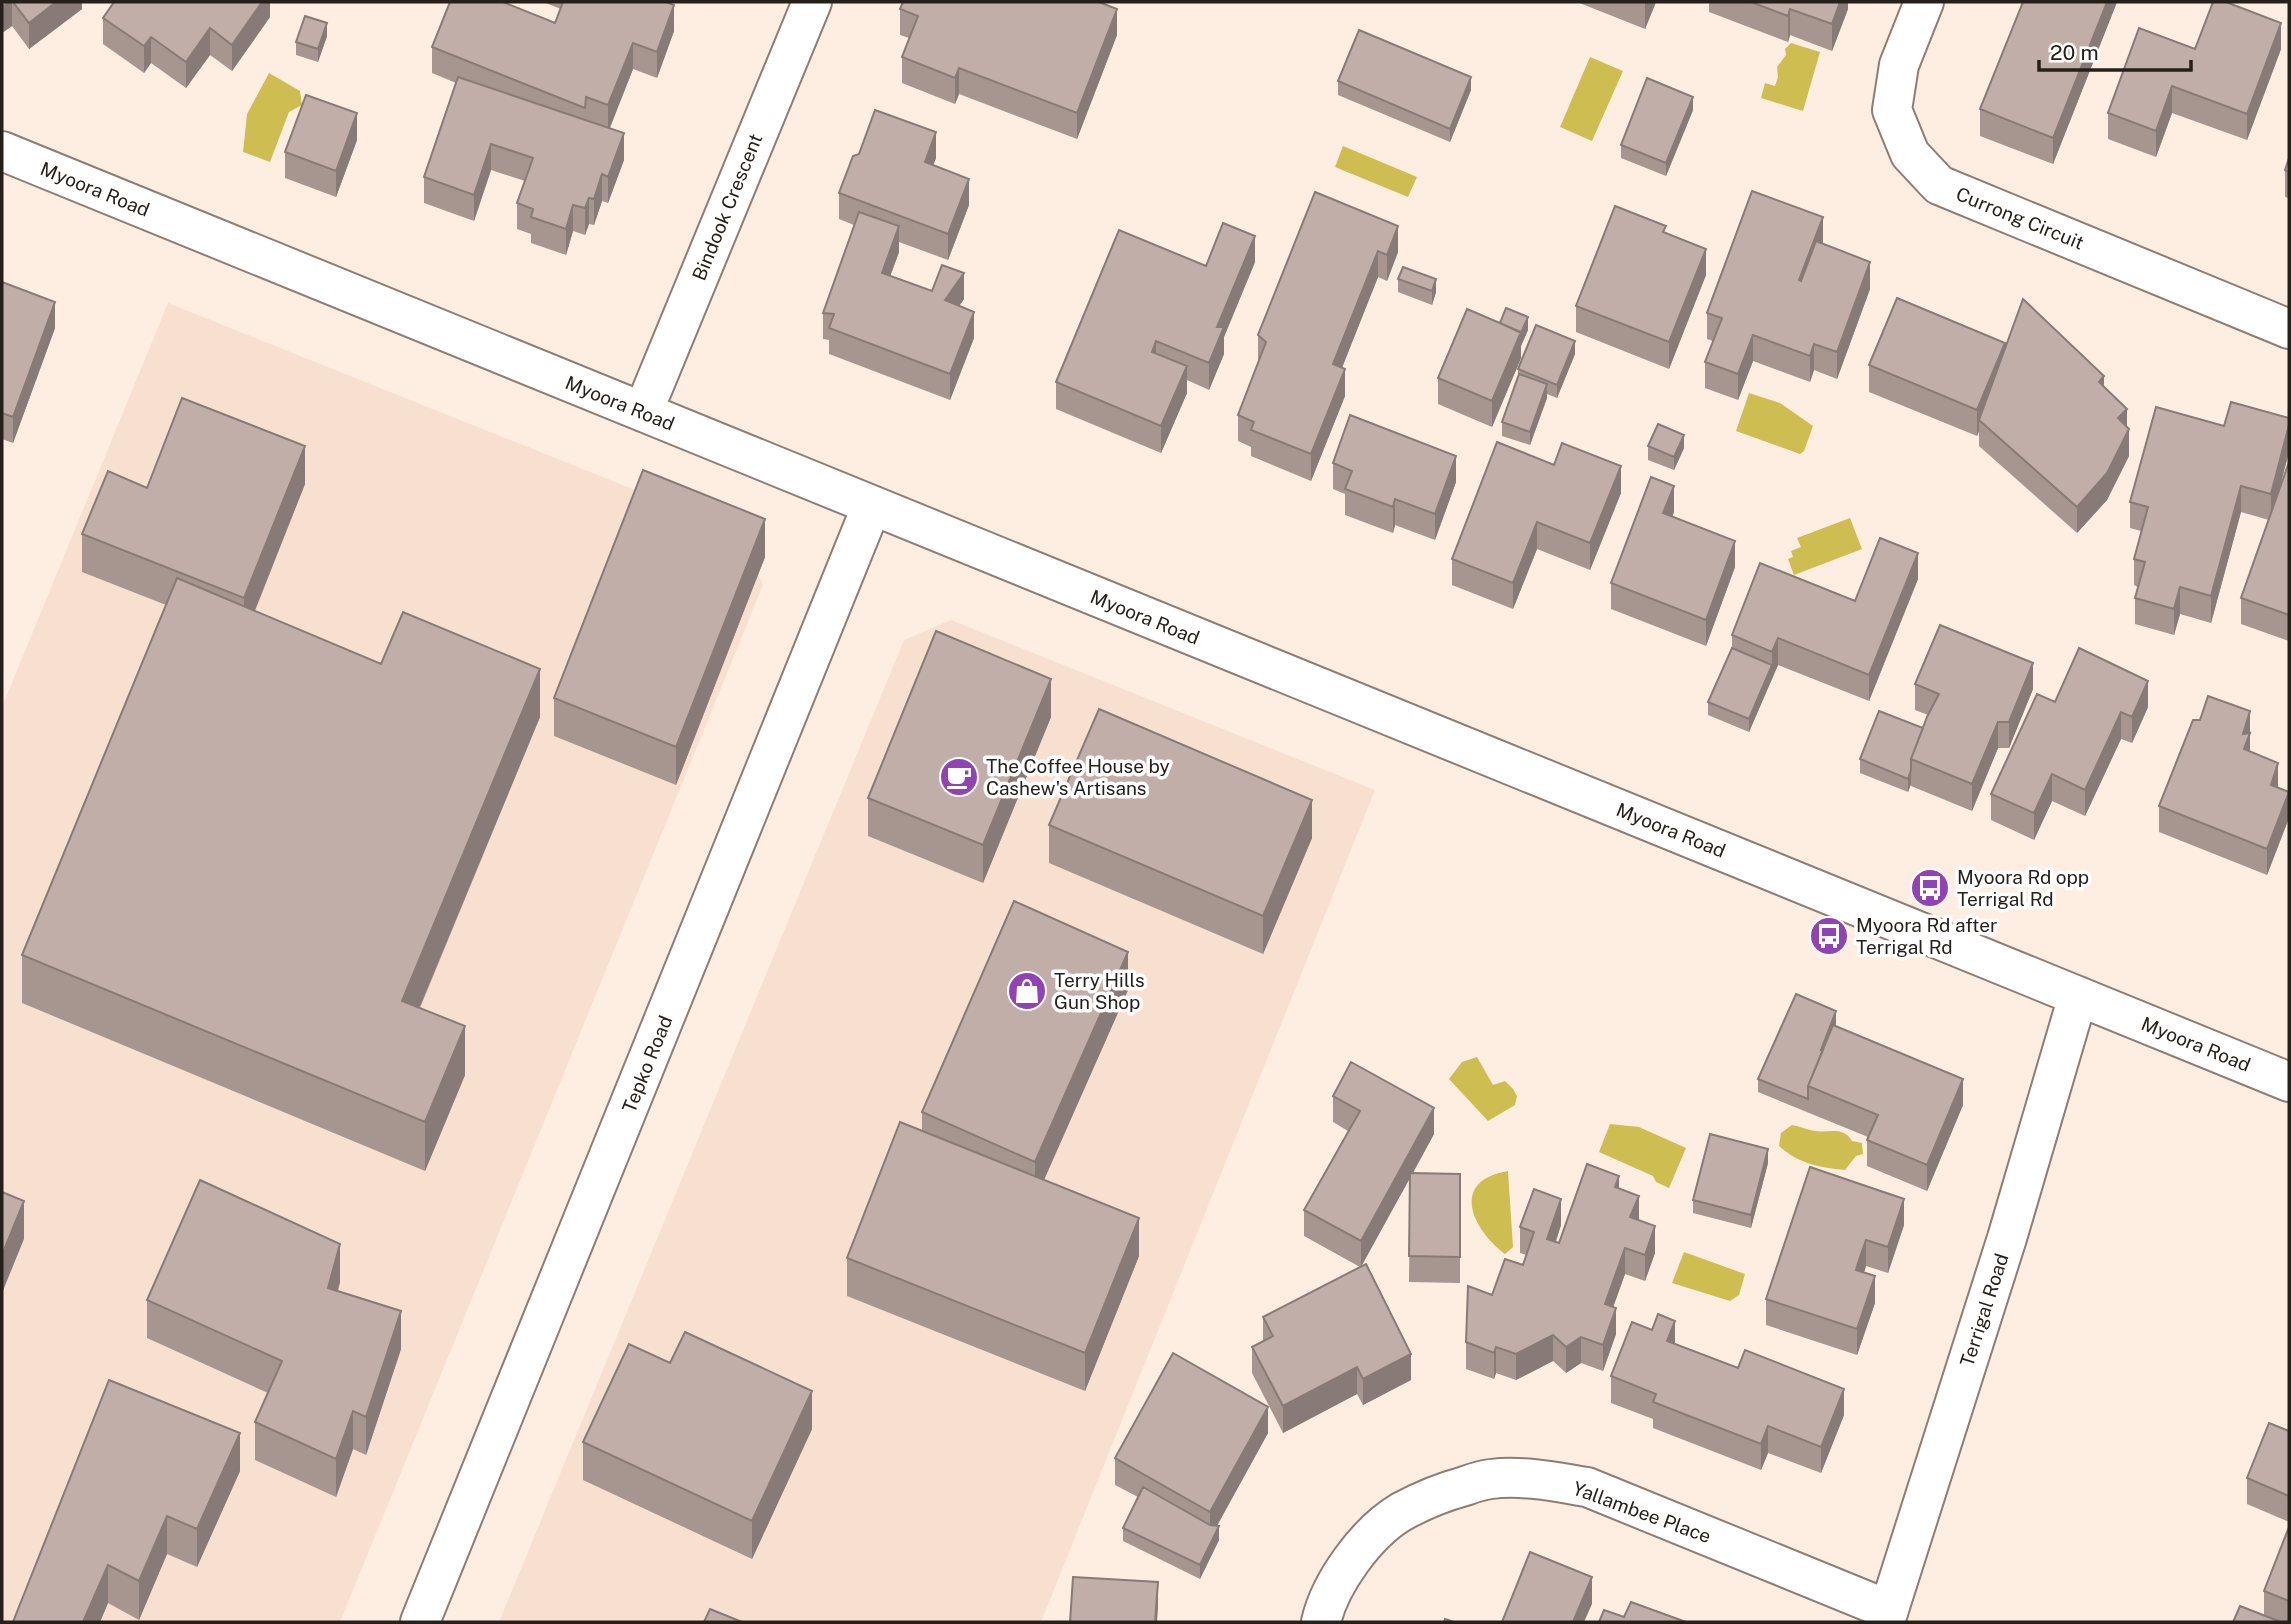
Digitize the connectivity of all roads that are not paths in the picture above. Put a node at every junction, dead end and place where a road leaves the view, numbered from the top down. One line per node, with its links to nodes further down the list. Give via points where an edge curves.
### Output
1 (812, 2): 5 (street, Bindook Crescent)
2 (1924, 2): 4 (street, Currong Circuit, via 1899,65 1892,110 1910,154 1939,185)
3 (2, 151): 5 (street, Myoora Road)
4 (2289, 329)
5 (643, 412): 6 (street, Myoora Road)
6 (872, 505): 7 (street, Myoora Road); 10 (street, Tepko Road)
7 (2078, 996): 8 (street, Myoora Road); 9 (street, Terrigal Road)
8 (2289, 1082)
9 (1887, 1616): 11 (street, Yallambee Place, via 1587,1487 1490,1479 1442,1492 1400,1513 1364,1544 1342,1573)
10 (420, 1622)
11 (1321, 1622)

